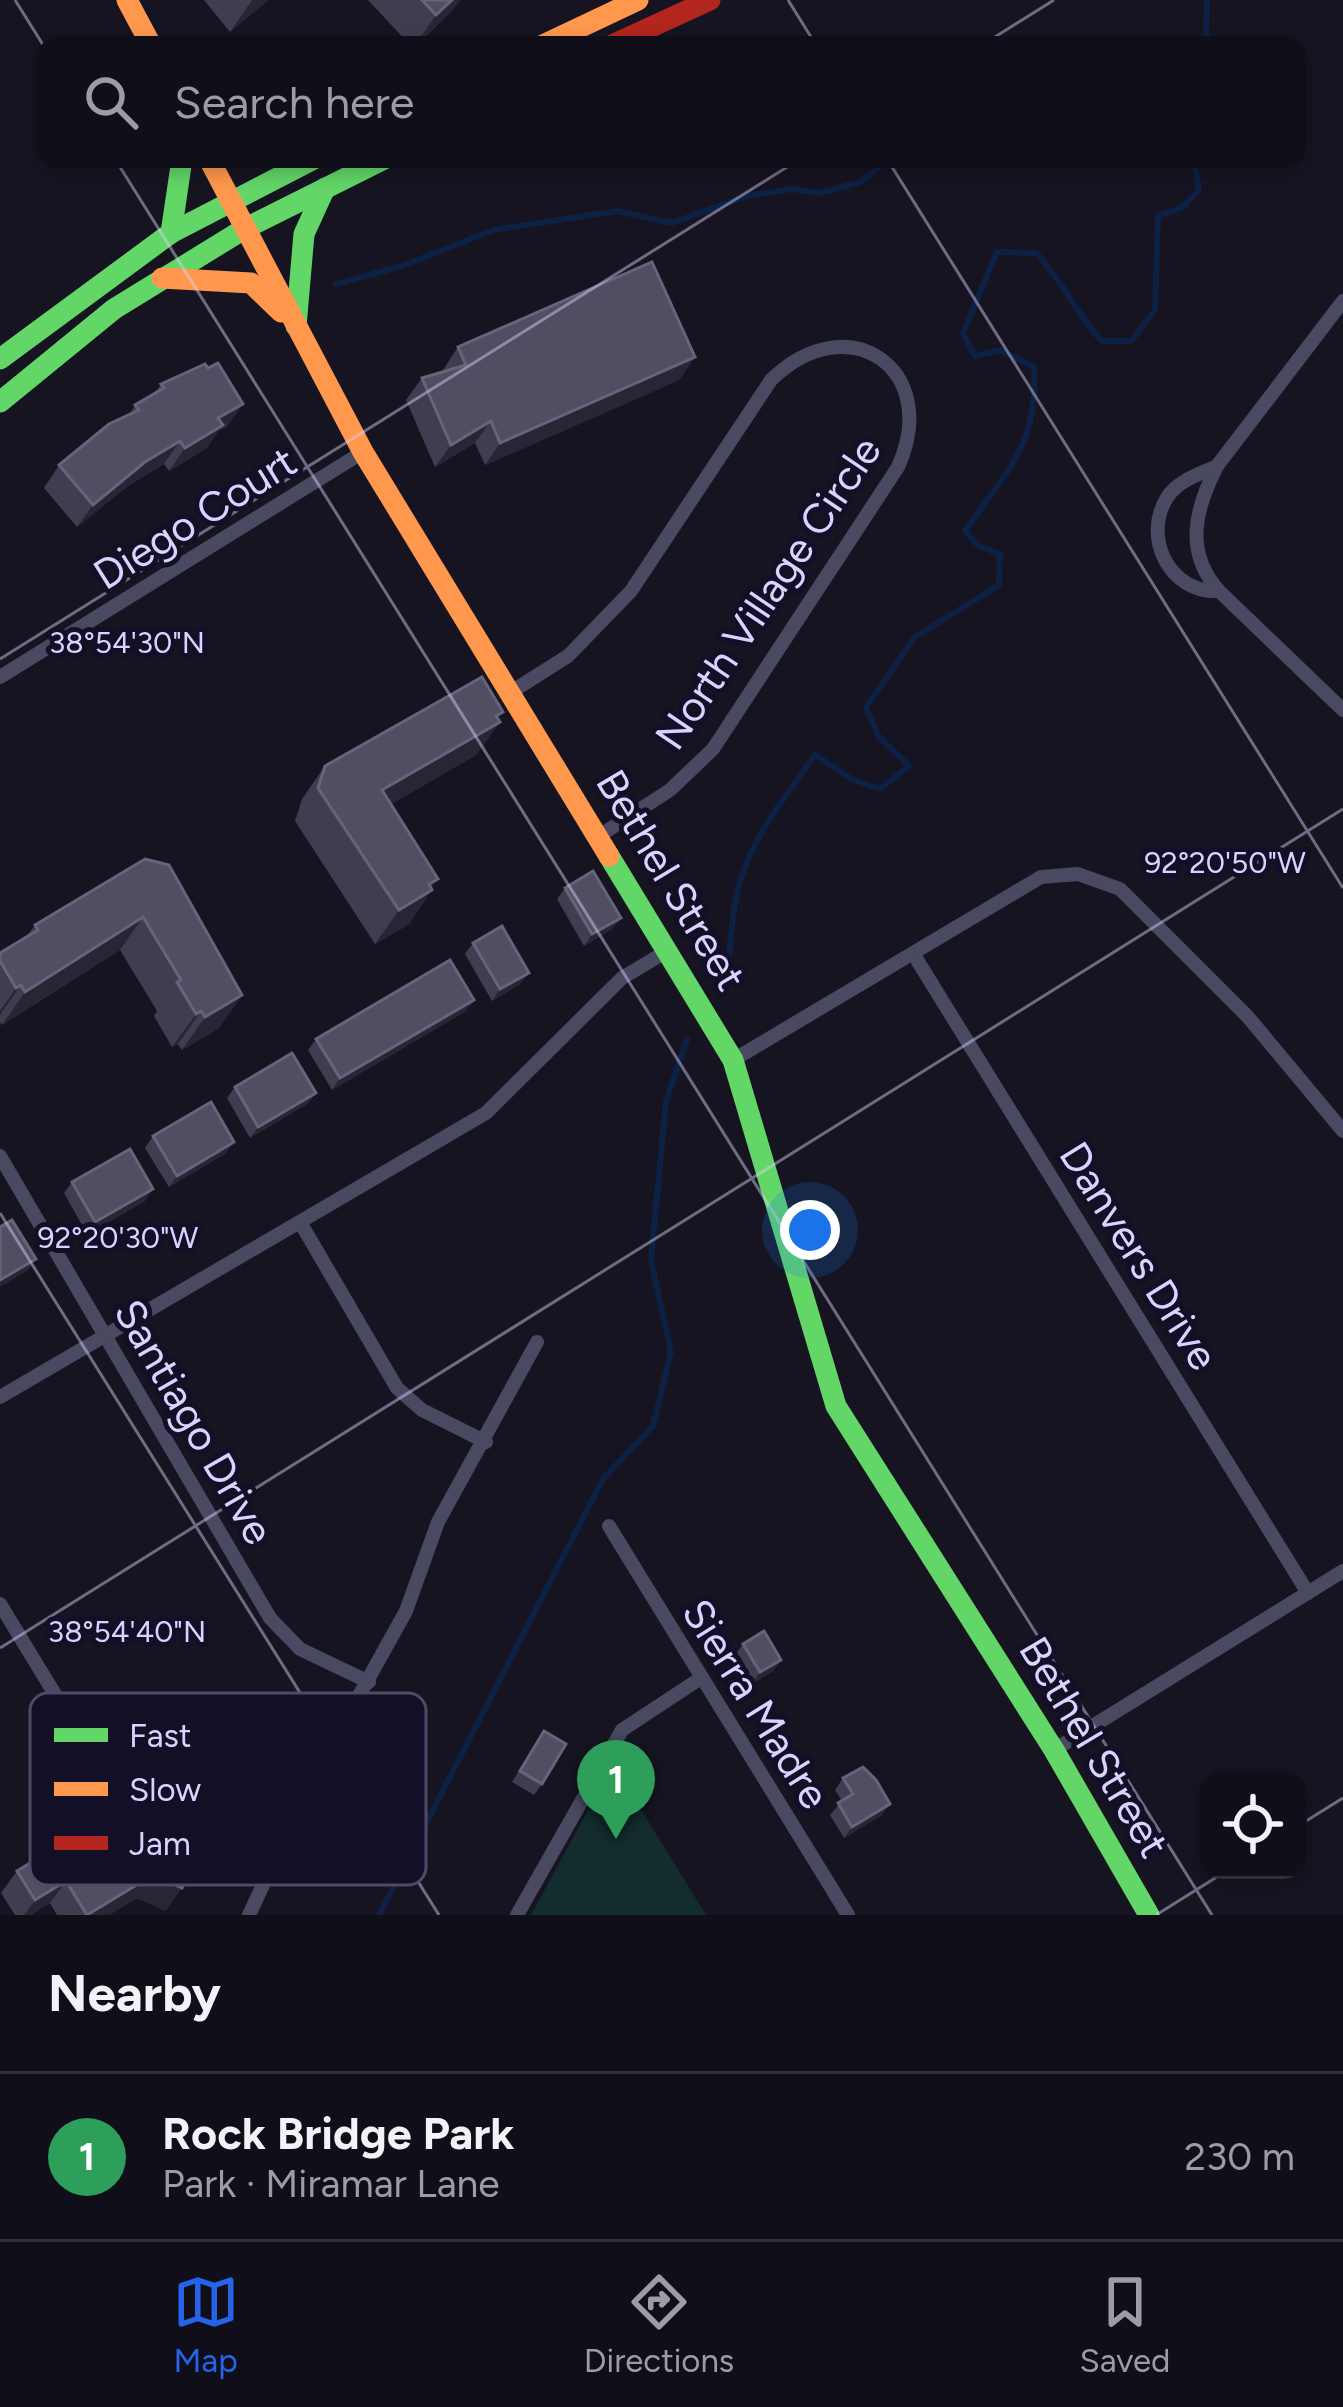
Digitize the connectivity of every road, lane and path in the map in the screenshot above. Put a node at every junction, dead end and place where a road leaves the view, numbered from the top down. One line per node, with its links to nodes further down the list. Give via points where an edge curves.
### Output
1 (127, 0): 5 (street)
2 (638, 0): 4 (street)
3 (710, 0): 7 (street)
4 (616, 5): 6 (street)
5 (146, 36)
6 (559, 36)
7 (632, 36)
8 (181, 168): 15 (street)
9 (214, 168): 13 (street, Bethel Street)
10 (297, 168): 13 (street)
11 (366, 168): 12 (street)
12 (325, 188): 14 (street); 18 (street, via 304,235)
13 (231, 202): 14 (street, Bethel Street); 15 (street)
14 (244, 229): 16 (street); 18 (street, Bethel Street)
15 (171, 233): 19 (street)
16 (162, 278): 18 (street, via 250,283); 20 (street)
17 (1342, 306): 22 (street)
18 (296, 326): 21 (street, Bethel Street)
19 (0, 359)
20 (0, 402)
21 (363, 452): 24 (street, Diego Court); 25 (street, Bethel Street)
22 (1216, 466): 23 (street, via 1195,544); 23 (street, via 1180,483 1157,528 1174,576 1199,592)
23 (1219, 591): 26 (street)
24 (0, 677)
25 (511, 692): 27 (street, Bethel Street); 27 (street, North Village Circle, via 568,656 631,591 791,361 834,345 877,355 892,368 913,419 898,467 713,749 670,790)
26 (1343, 710)
27 (599, 836): 28 (street, Bethel Street)
28 (667, 951): 30 (street, Bethel Street); 33 (street, via 622,978 486,1112)
29 (914, 955): 30 (street); 31 (street, via 1041,877 1078,874 1120,889 1248,1017); 40 (street, Danvers Drive)
30 (733, 1060): 46 (street, Bethel Street, via 836,1406)
31 (1343, 1130)
32 (0, 1156): 34 (street, Santiago Drive)
33 (300, 1222): 34 (street); 37 (street, via 397,1388)
34 (105, 1336): 36 (street); 43 (street, Santiago Drive, via 279,1630)
35 (538, 1342): 37 (street)
36 (0, 1397)
37 (486, 1442): 43 (street, via 438,1522)
38 (609, 1526): 42 (street, Sierra Madre)
39 (1343, 1571): 40 (street)
40 (1308, 1593): 46 (street)
41 (0, 1604): 44 (street)
42 (701, 1678): 49 (street, via 622,1730); 50 (street, Sierra Madre)
43 (369, 1682): 45 (street)
44 (54, 1693)
45 (363, 1693)
46 (1054, 1750): 51 (street, Bethel Street)
47 (261, 1885): 48 (street)
48 (249, 1915)
49 (517, 1915)
50 (848, 1915)
51 (1149, 1915)

